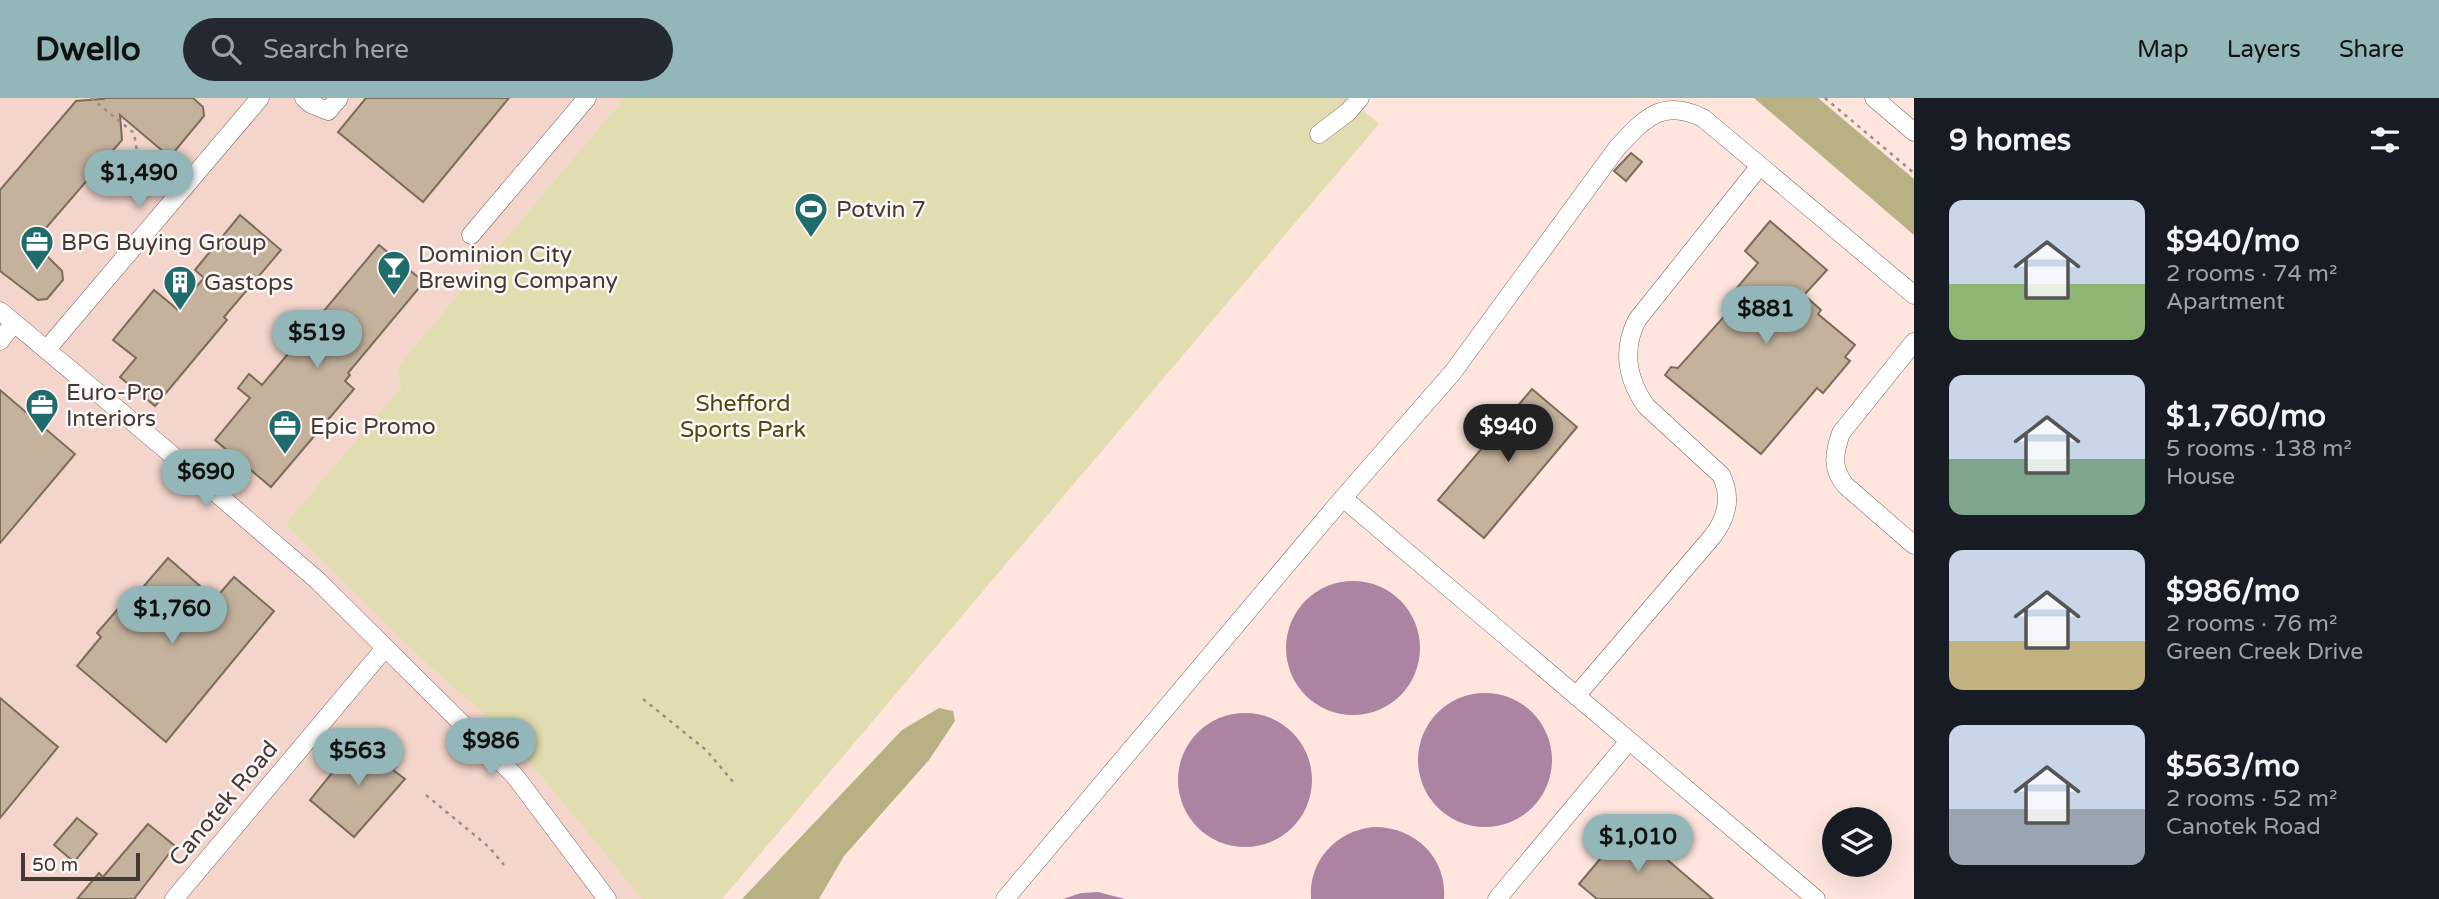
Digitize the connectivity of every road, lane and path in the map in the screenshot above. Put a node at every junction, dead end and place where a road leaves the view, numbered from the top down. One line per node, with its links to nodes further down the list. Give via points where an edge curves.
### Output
1 (91, 98): 11 (path, via 134,134)
2 (260, 98): 20 (street)
3 (304, 98): 4 (street, via 328,111)
4 (339, 98)
5 (587, 98): 14 (street)
6 (1360, 98): 10 (street)
7 (1825, 98): 13 (path)
8 (1874, 98): 9 (street)
9 (1914, 132)
10 (1319, 134)
11 (139, 163)
12 (1759, 167): 15 (street); 21 (street, via 1715,127 1688,111 1655,112 1617,148 1453,372); 24 (street, via 1637,320 1629,342 1632,380 1646,406 1726,484 1728,499 1720,527)
13 (1914, 173)
14 (471, 235)
15 (1914, 295)
16 (0, 311): 17 (street)
17 (14, 323): 18 (street); 20 (street)
18 (0, 341)
19 (1914, 342): 22 (street, via 1841,433 1834,466 1846,486)
20 (47, 349): 23 (street, via 317,580)
21 (1343, 498): 24 (street); 32 (street)
22 (1914, 545)
23 (384, 648): 30 (street, Canotek Road); 31 (street, via 515,776)
24 (1576, 696): 26 (street)
25 (643, 699): 27 (path, via 706,750)
26 (1629, 741): 33 (street); 34 (street)
27 (735, 784)
28 (426, 795): 29 (path)
29 (504, 865)
30 (174, 899)
31 (607, 899)
32 (1005, 899)
33 (1497, 899)
34 (1816, 899)

